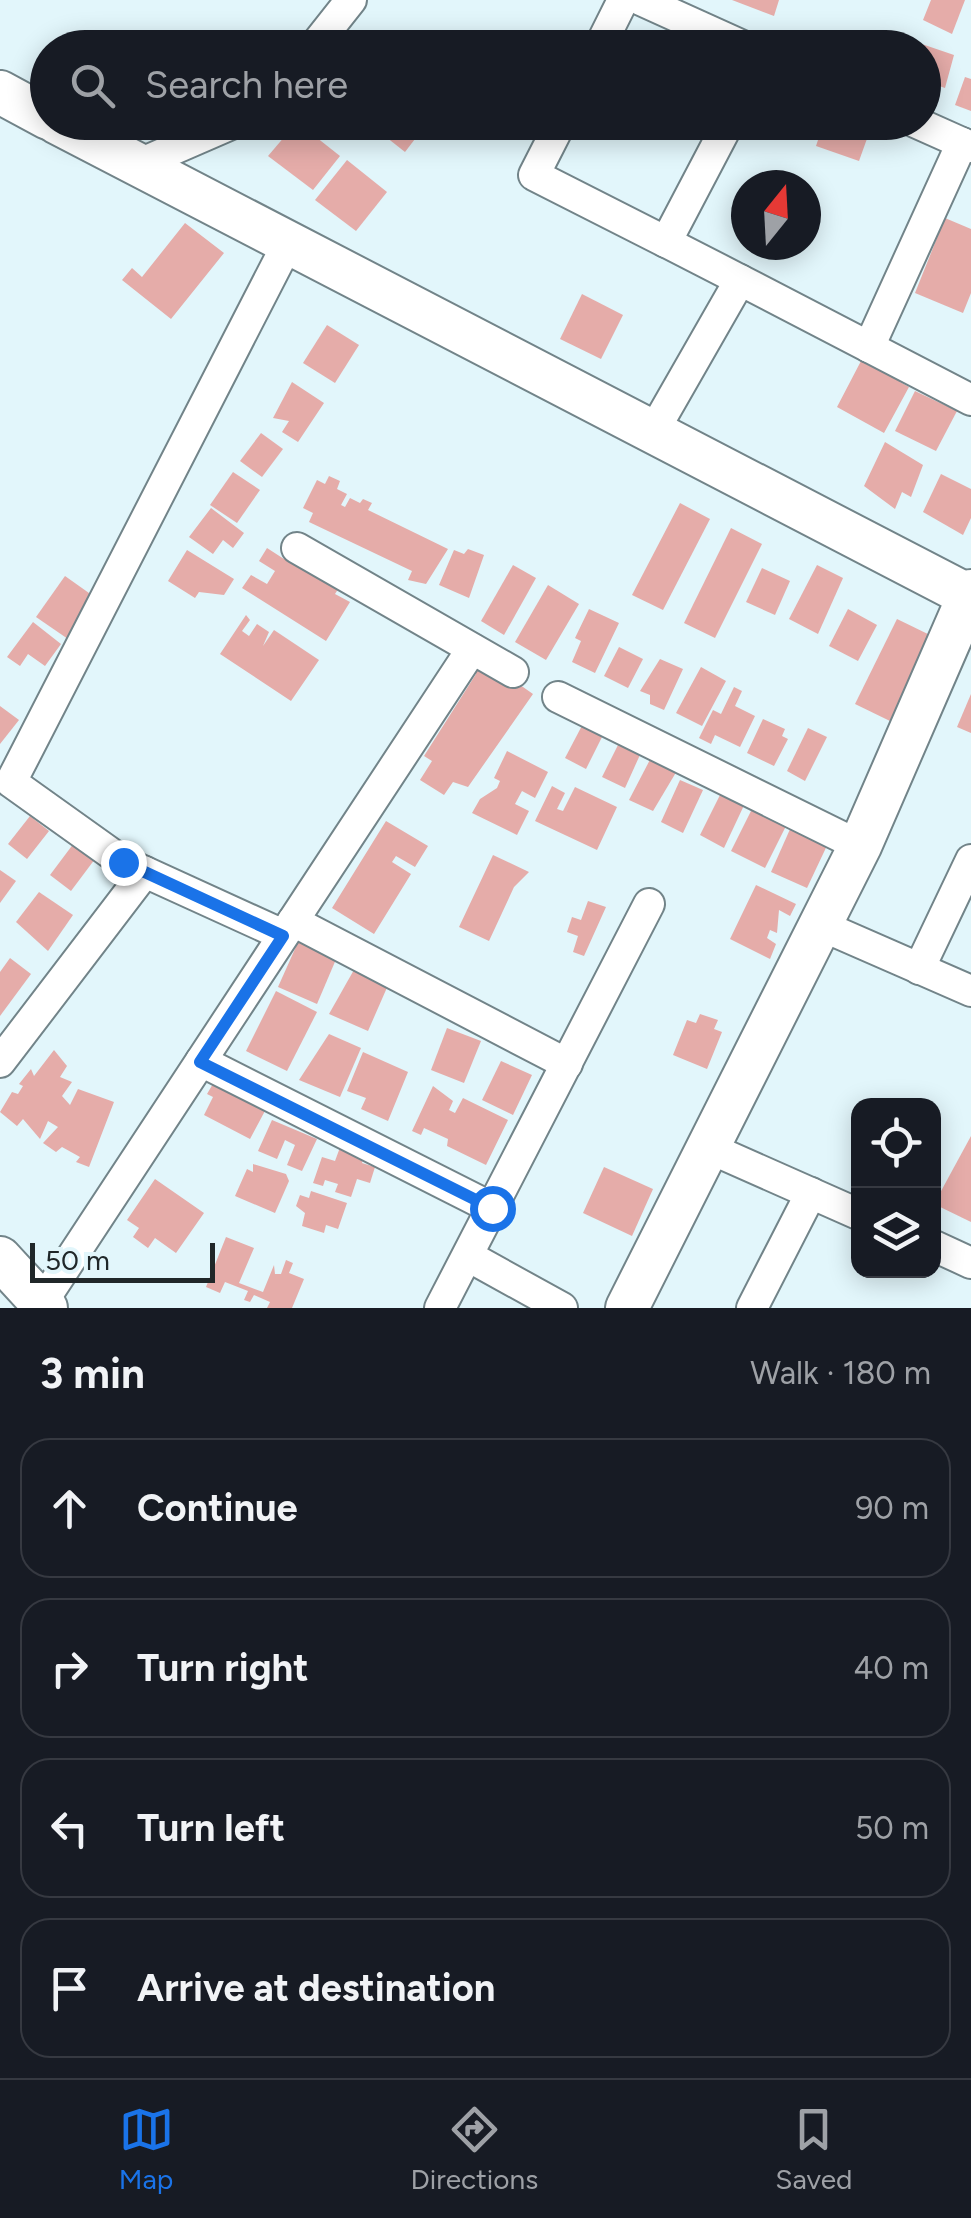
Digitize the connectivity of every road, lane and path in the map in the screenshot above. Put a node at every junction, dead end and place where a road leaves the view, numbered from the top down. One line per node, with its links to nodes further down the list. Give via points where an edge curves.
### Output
1 (351, 0): 4 (street)
2 (623, 0): 5 (street)
3 (640, 0): 6 (street)
4 (328, 30)
5 (608, 30)
6 (707, 30)
7 (0, 92): 8 (street)
8 (30, 108)
9 (941, 134): 14 (street)
10 (91, 140): 15 (street)
11 (194, 140): 15 (street)
12 (552, 140): 16 (street, via 534,175)
13 (720, 140): 16 (street)
14 (966, 145): 19 (street)
15 (137, 164): 17 (street)
16 (666, 242): 18 (street)
17 (288, 243): 21 (street); 29 (street, via 11,782)
18 (740, 280): 19 (street); 21 (street)
19 (869, 347): 20 (street)
20 (971, 400)
21 (653, 432): 23 (street)
22 (297, 548): 24 (street)
23 (970, 595): 27 (street)
24 (472, 649): 25 (street); 32 (street)
25 (512, 672)
26 (558, 697): 27 (street)
27 (860, 846): 31 (street)
28 (971, 860): 33 (street)
29 (145, 872): 32 (street); 35 (street)
30 (650, 904): 37 (street)
31 (820, 925): 33 (street); 38 (street)
32 (288, 928): 36 (street); 37 (street)
33 (919, 969): 34 (street)
34 (971, 991)
35 (0, 1062)
36 (200, 1062): 40 (street); 46 (street)
37 (567, 1064): 40 (street)
38 (708, 1148): 39 (street); 49 (street)
39 (811, 1193): 41 (street); 50 (street)
40 (492, 1208): 43 (street)
41 (851, 1211)
42 (941, 1249): 45 (street)
43 (468, 1256): 47 (street); 48 (street)
44 (0, 1258): 46 (street)
45 (971, 1263)
46 (43, 1306)
47 (440, 1308)
48 (562, 1308)
49 (627, 1308)
50 (752, 1308)

